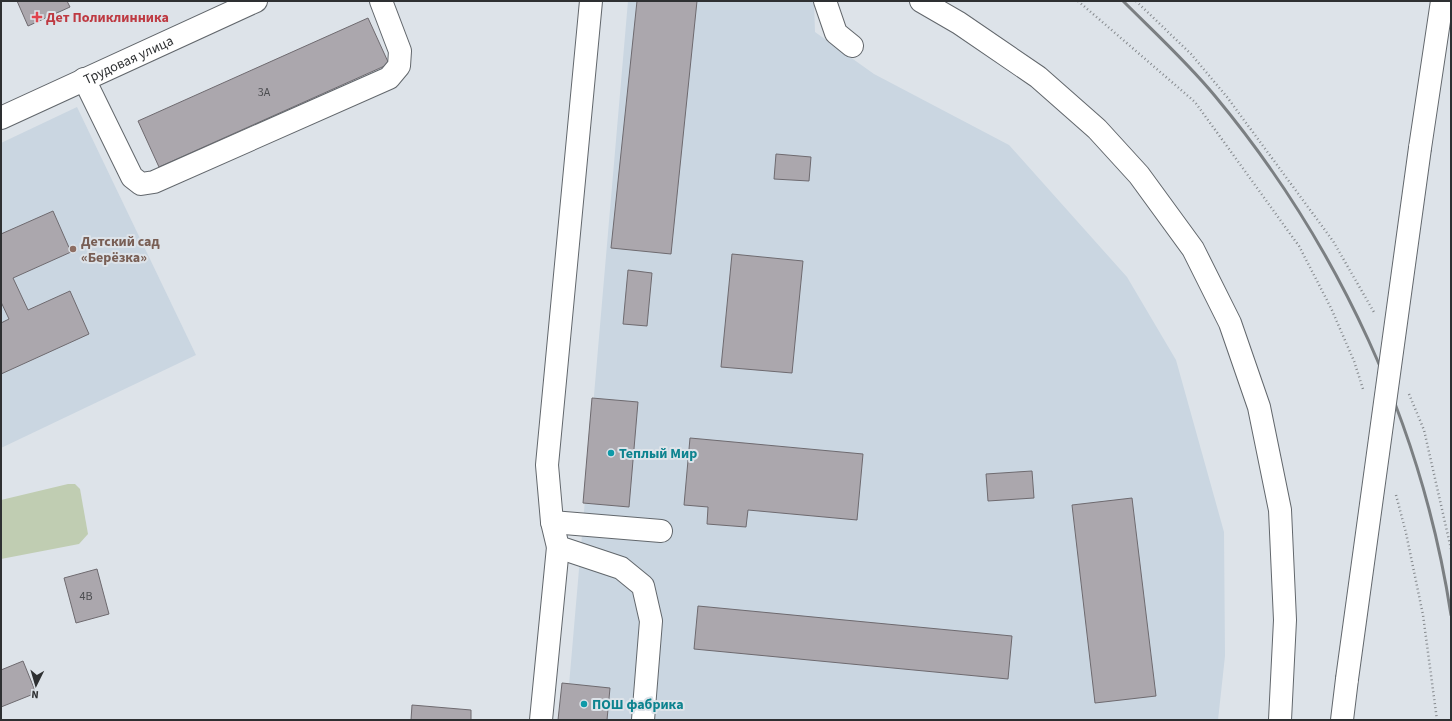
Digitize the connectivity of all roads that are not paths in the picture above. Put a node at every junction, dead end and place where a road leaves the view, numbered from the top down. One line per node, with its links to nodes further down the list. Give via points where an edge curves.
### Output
1 (256, 1): 8 (main road, Трудовая улица)
2 (381, 1): 8 (main road, via 400,51 399,66 388,78 154,182 141,184 132,177)
3 (590, 1): 10 (main road, via 547,465)
4 (825, 1): 7 (main road, via 836,33)
5 (921, 1): 15 (main road, via 960,23 1038,77 1097,129 1139,175 1193,249 1230,322 1259,407 1280,510 1285,620)
6 (1442, 1): 16 (main road, bridge)
7 (852, 46)
8 (84, 79): 9 (main road, Трудовая улица)
9 (1, 118)
10 (552, 522): 11 (main road); 12 (main road)
11 (661, 531)
12 (558, 547): 13 (main road); 14 (main road, via 621,568 643,586 652,621)
13 (541, 720)
14 (643, 720)
15 (1280, 720)
16 (1342, 720)

